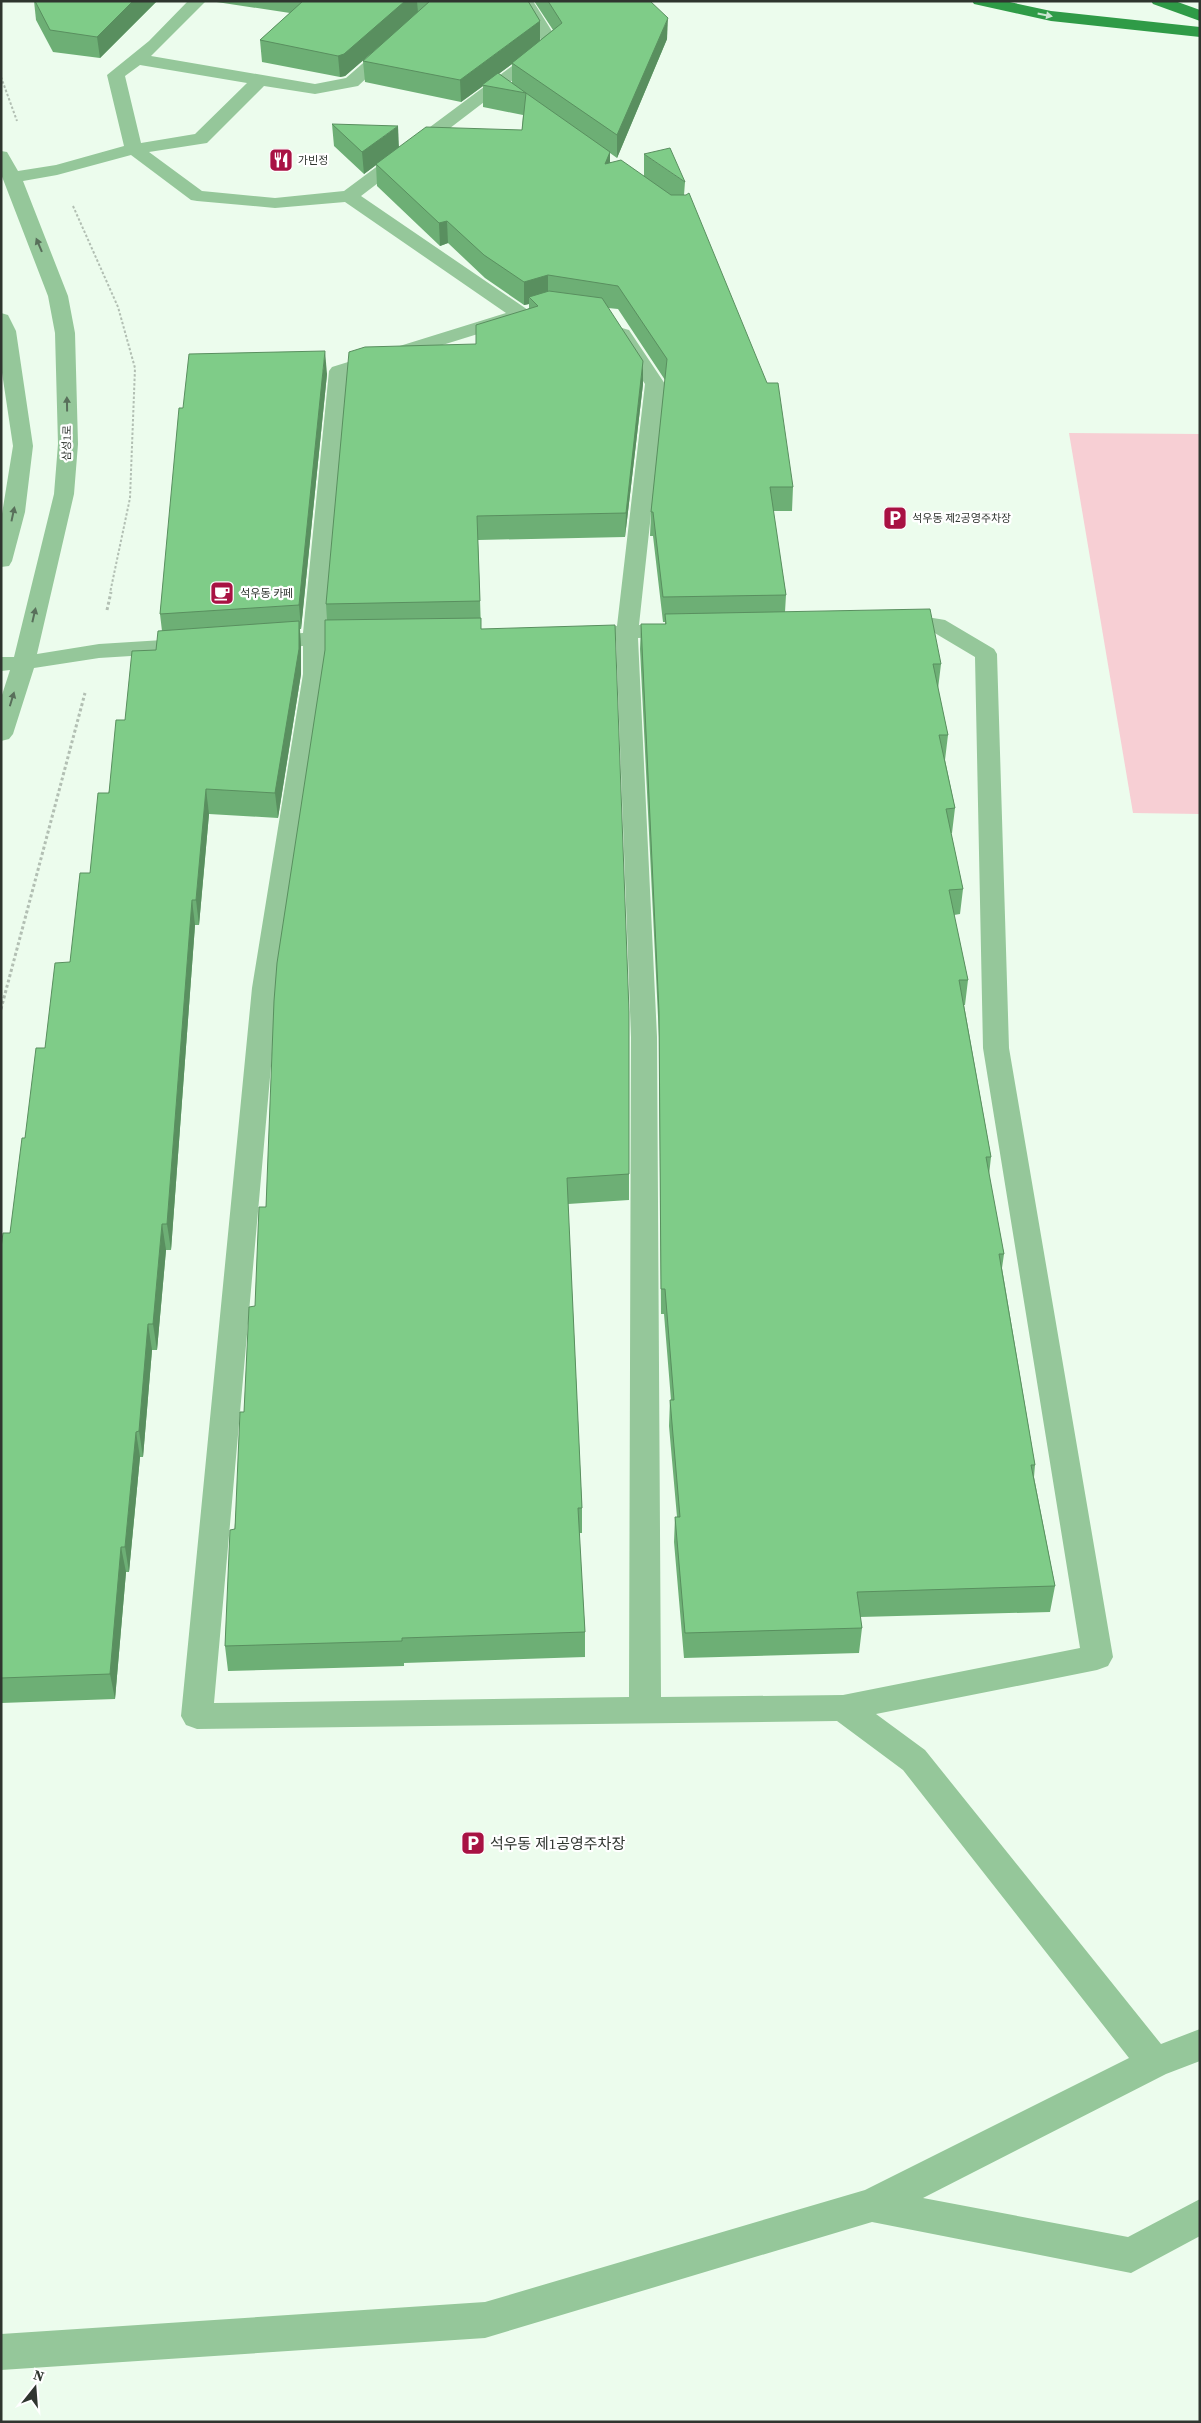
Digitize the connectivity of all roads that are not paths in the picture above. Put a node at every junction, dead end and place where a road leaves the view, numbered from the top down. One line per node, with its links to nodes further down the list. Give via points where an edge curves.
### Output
1 (198, 1): 10 (street)
2 (525, 1): 12 (street, via 552,44)
3 (980, 1): 8 (main road, one-way to 8, via 1051,16)
4 (1159, 1): 6 (main road)
5 (1119, 7): 7 (main road)
6 (1200, 16)
7 (1200, 25)
8 (1200, 32)
9 (403, 37): 11 (street, via 352,82 315,89)
10 (136, 59): 11 (street); 14 (street, via 116,75)
11 (260, 80): 14 (street, via 201,139)
12 (498, 85): 13 (street); 17 (street)
13 (514, 96)
14 (134, 149): 16 (street, via 57,170); 17 (street, via 197,196 275,203)
15 (1, 156): 16 (street, 삼성1로)
16 (12, 177): 29 (street, 삼성1로, one-way to 16, via 64,494 68,444 65,333 58,296)
17 (349, 196): 26 (street, via 530,312 339,371)
18 (1, 318): 20 (street, one-way to 18, via 14,512 23,446 6,331)
19 (614, 322): 23 (street, via 655,384)
20 (1, 561)
21 (869, 627): 31 (street, via 937,625 986,654 996,1048 1096,1657)
22 (695, 630): 23 (street)
23 (627, 632): 24 (street); 32 (street, via 644,1037)
24 (558, 633)
25 (382, 636): 26 (street)
26 (314, 638): 27 (street); 32 (street, via 314,674 265,988 197,1716)
27 (246, 642)
28 (216, 644): 29 (street, via 99,651)
29 (12, 663): 30 (street, 삼성1로, one-way to 29)
30 (1, 734)
31 (843, 1708): 32 (street); 34 (street, via 914,1760)
32 (645, 1711)
33 (1200, 2045): 34 (street)
34 (1154, 2063): 35 (street)
35 (872, 2205): 36 (street, via 1131,2255); 37 (street, via 485,2320)
36 (1200, 2216)
37 (1, 2352)

